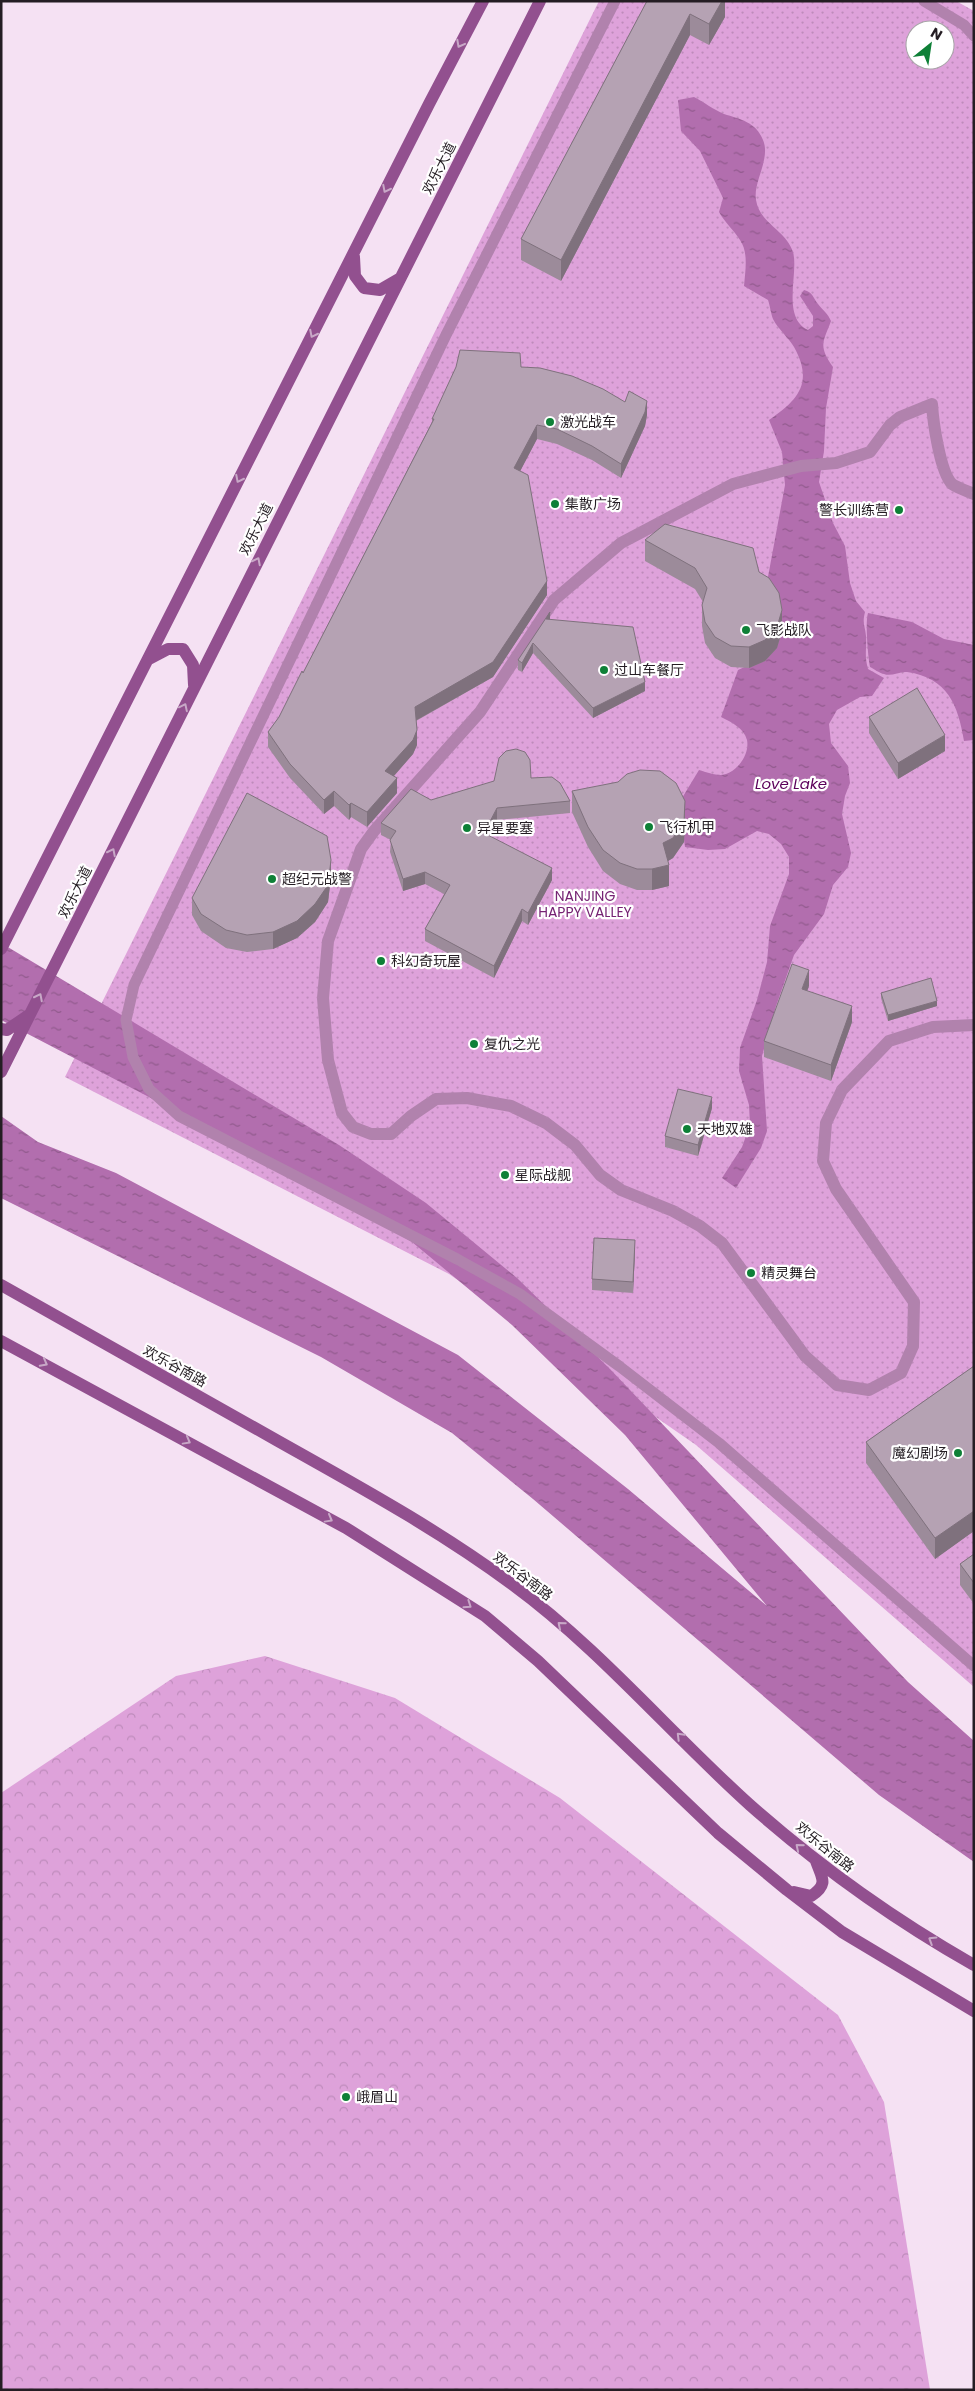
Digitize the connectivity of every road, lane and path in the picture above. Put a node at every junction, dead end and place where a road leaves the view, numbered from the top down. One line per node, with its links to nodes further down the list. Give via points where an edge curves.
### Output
1 (483, 1): 6 (main road, one-way to 6)
2 (540, 1): 7 (main road, 欢乐大道)
3 (615, 1): 18 (lane, via 446,334 134,985 126,1020 133,1057 150,1089 179,1116 457,1258 528,1299 719,1443)
4 (924, 1): 5 (lane, via 964,25)
5 (974, 36)
6 (354, 254): 7 (main road, via 355,276 364,288 380,290); 9 (main road, one-way to 9)
7 (399, 279): 10 (main road, 欢乐大道, one-way to 7)
8 (974, 494): 13 (street, via 952,483 943,464 933,424 932,404 900,417 870,452 836,463 801,466 733,484 621,543 554,600 480,712 361,849 328,941 323,998 328,1060 342,1113 353,1127 371,1134 391,1134 410,1116 436,1099 467,1098 511,1106 546,1123 575,1145 600,1175 621,1190 673,1211 722,1243 806,1356 837,1385 869,1390 901,1373 913,1346 914,1302 836,1189 823,1161 826,1123 842,1090 889,1040 933,1027)
9 (149, 659): 10 (main road, via 168,649 184,649 193,665); 11 (main road)
10 (194, 687): 12 (main road, 欢乐大道, one-way to 10)
11 (1, 950)
12 (30, 1014): 14 (main road, via 7,1030); 15 (main road, 欢乐大道)
13 (974, 1025)
14 (1, 1029)
15 (1, 1072)
16 (1, 1285): 19 (main road, 欢乐谷南路, one-way to 16, via 515,1586 365,1490)
17 (1, 1340): 20 (main road, one-way to 20, via 346,1528 485,1616 538,1661 718,1833)
18 (974, 1666)
19 (816, 1861): 20 (main road, via 824,1881 821,1890 811,1896); 21 (main road, 欢乐谷南路, one-way to 19, via 874,1904)
20 (787, 1890): 22 (main road, via 842,1932)
21 (974, 1965)
22 (974, 2011)

